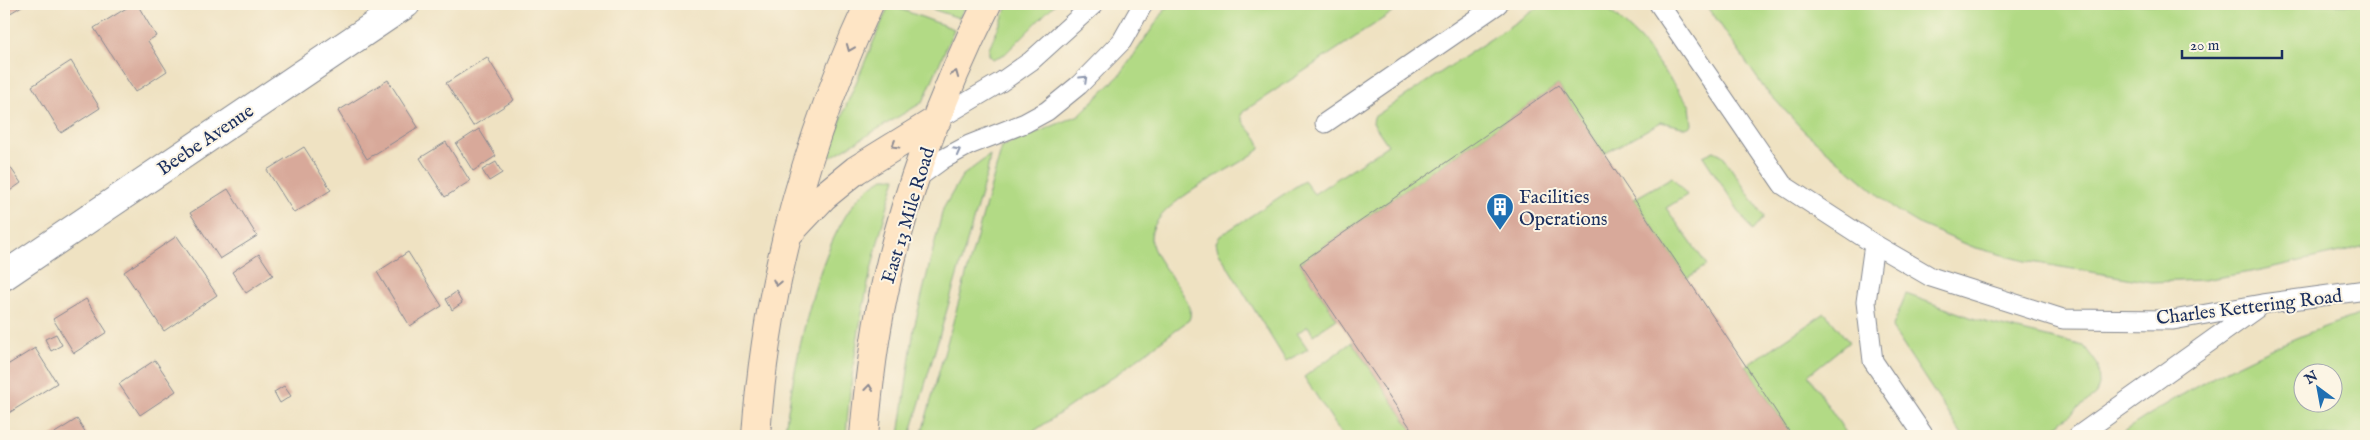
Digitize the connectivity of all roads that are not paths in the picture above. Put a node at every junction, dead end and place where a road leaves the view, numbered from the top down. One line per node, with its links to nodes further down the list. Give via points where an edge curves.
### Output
1 (406, 4): 13 (street, Beebe Avenue)
2 (869, 4): 11 (main road, one-way to 11, via 827,106)
3 (987, 4): 8 (main road, East 13 Mile Road, one-way to 3)
4 (1094, 4): 8 (lane, via 1025,66)
5 (1143, 4): 10 (lane, one-way to 5, via 960,150 1047,111 1079,85 1122,41)
6 (1498, 4): 9 (lane)
7 (1659, 4): 12 (lane, Charles Kettering Road, via 1783,185)
8 (937, 120): 10 (main road, East 13 Mile Road); 11 (main road, one-way to 11, via 856,170 824,196)
9 (1325, 123)
10 (917, 178): 17 (main road, East 13 Mile Road, one-way to 10, via 883,296)
11 (787, 236): 16 (main road, one-way to 16, via 770,317)
12 (1874, 244): 15 (lane, Charles Kettering Road, via 1931,277 2063,319 2173,320); 18 (lane, via 1866,302 1873,361)
13 (4, 276)
14 (2366, 290): 15 (lane, Charles Kettering Road)
15 (2262, 304): 19 (lane)
16 (756, 436)
17 (864, 436)
18 (1924, 436)
19 (2078, 436)

